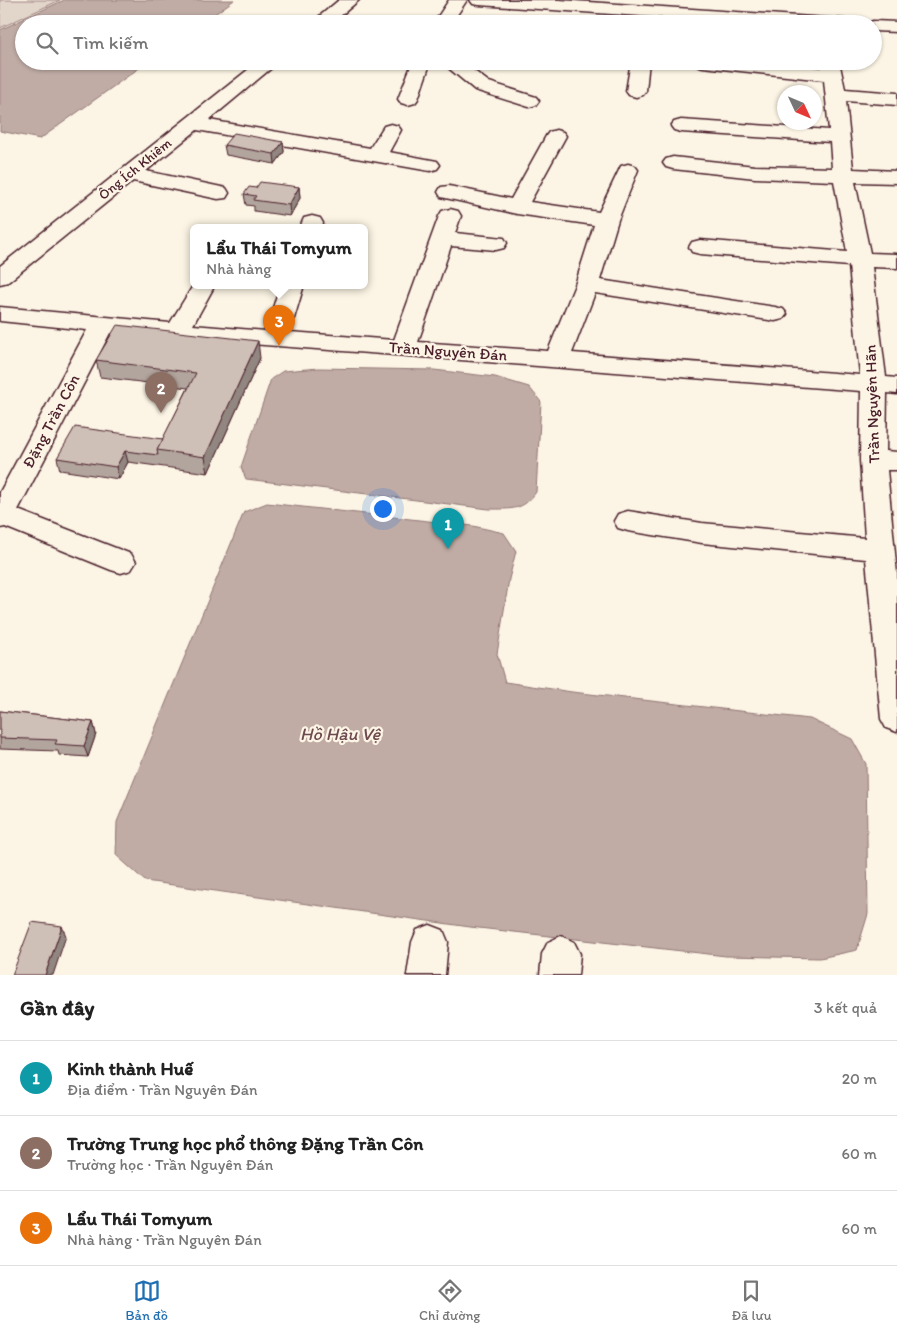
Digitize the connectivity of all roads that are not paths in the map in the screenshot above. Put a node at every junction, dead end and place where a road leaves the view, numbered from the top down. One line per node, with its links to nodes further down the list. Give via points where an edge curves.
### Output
1 (350, 0): 7 (street)
2 (458, 0): 8 (street)
3 (480, 0): 4 (street)
4 (518, 1): 5 (street)
5 (552, 2): 6 (street)
6 (655, 12): 9 (street)
7 (331, 15)
8 (448, 15)
9 (739, 15)
10 (882, 26): 11 (street)
11 (897, 27)
12 (260, 70): 22 (street, Ông Ích Khiêm)
13 (419, 70): 19 (street)
14 (460, 70): 21 (street, via 482,86)
15 (639, 70): 18 (street)
16 (776, 70): 17 (street)
17 (832, 77): 20 (street); 26 (street, Trần Nguyên Hãn)
18 (636, 91)
19 (408, 99)
20 (897, 99)
21 (529, 101)
22 (192, 123): 27 (street); 31 (street, Ông Ích Khiêm)
23 (681, 126): 26 (street)
24 (391, 130): 27 (street)
25 (556, 136): 36 (street)
26 (839, 136): 32 (street, Trần Nguyên Hãn)
27 (376, 156): 29 (street)
28 (673, 163): 32 (street, via 755,172)
29 (430, 166)
30 (628, 170): 37 (street)
31 (128, 174): 35 (street); 42 (street, Ông Ích Khiêm)
32 (843, 174): 33 (street); 40 (street, Trần Nguyên Hãn)
33 (897, 177)
34 (449, 192): 36 (street)
35 (218, 193)
36 (517, 207): 37 (street)
37 (607, 220): 43 (street)
38 (496, 243): 51 (street, via 446,227)
39 (700, 247): 40 (street)
40 (860, 260): 41 (street); 53 (street, Trần Nguyên Hãn)
41 (897, 261)
42 (0, 277)
43 (587, 285): 47 (street); 52 (street)
44 (202, 289): 49 (street)
45 (291, 289): 50 (street)
46 (0, 314): 48 (street, Trần Nguyên Đán)
47 (775, 314)
48 (102, 325): 49 (street, Trần Nguyên Đán); 55 (street, Đặng Trần Côn)
49 (178, 330): 50 (street, Trần Nguyên Đán)
50 (276, 338): 51 (street, Trần Nguyên Đán)
51 (404, 347): 52 (street, Trần Nguyên Đán)
52 (558, 358): 53 (street, Trần Nguyên Đán)
53 (886, 385): 54 (street, Trần Nguyên Hãn)
54 (885, 460): 57 (street, Trần Nguyên Hãn)
55 (1, 516): 58 (street)
56 (628, 521): 57 (street, via 702,533)
57 (880, 550): 59 (street, Trần Nguyên Hãn)
58 (122, 562)
59 (897, 719)

